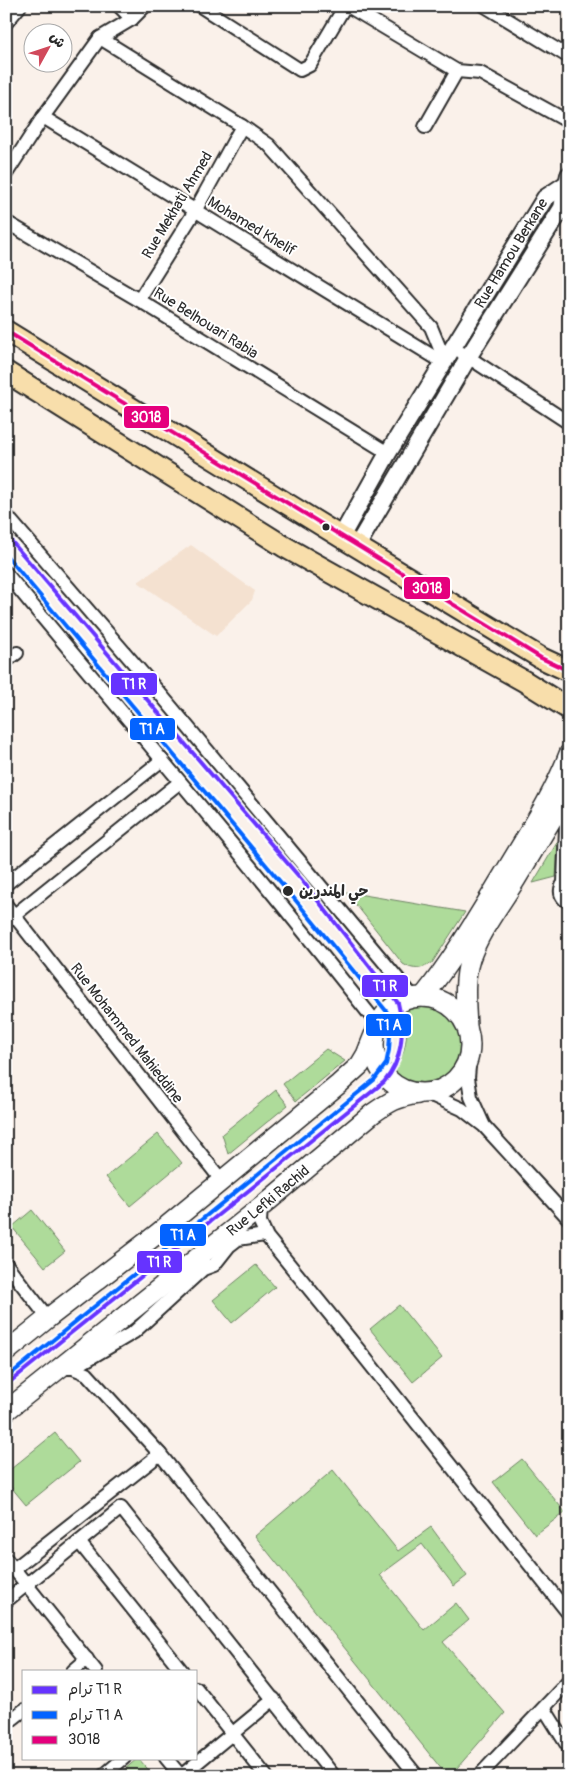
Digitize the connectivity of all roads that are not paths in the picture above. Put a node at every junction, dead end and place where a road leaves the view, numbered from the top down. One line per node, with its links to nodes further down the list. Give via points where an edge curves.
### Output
1 (20, 6): 8 (street)
2 (119, 6): 7 (street)
3 (145, 6): 7 (street)
4 (200, 6): 5 (street, via 300,70 310,65)
5 (346, 6): 11 (street)
6 (485, 6): 10 (street)
7 (132, 19): 9 (street)
8 (6, 23)
9 (100, 38): 12 (street); 14 (street)
10 (569, 57)
11 (457, 71): 13 (street, via 480,73); 15 (street)
12 (43, 117): 16 (street); 18 (street, Mohamed Khelif)
13 (569, 122)
14 (242, 126): 18 (street, Rue Mekhati Ahmed); 23 (street, via 269,145 431,327)
15 (425, 127)
16 (6, 174)
17 (567, 179): 22 (street, Rue Hamou Berkane, via 562,208); 23 (street, Rue Hamou Berkane, via 545,198)
18 (195, 211): 20 (street, Rue Mekhati Ahmed); 23 (street, Mohamed Khelif)
19 (6, 222): 20 (street, Rue Belhouari Rabia)
20 (139, 300): 26 (street, Rue Belhouari Rabia)
21 (6, 331): 28 (main road)
22 (469, 356): 23 (street, Mohamed Khelif); 25 (street, Mohamed Khelif); 28 (street, Rue Hamou Berkane)
23 (448, 358): 26 (street, Rue Hamou Berkane)
24 (6, 372): 33 (main road, via 285,547)
25 (569, 422)
26 (388, 453): 28 (street, Rue Hamou Berkane)
27 (6, 515): 43 (street)
28 (349, 542): 32 (main road)
29 (6, 573): 36 (street)
30 (17, 653): 31 (street)
31 (6, 661)
32 (563, 669): 33 (main road)
33 (545, 694): 34 (main road)
34 (569, 709)
35 (569, 754): 43 (main road, via 536,818 470,930 443,972)
36 (162, 760): 37 (street); 40 (street)
37 (180, 782): 42 (street); 45 (street, via 313,943)
38 (568, 792): 39 (street); 44 (main road, via 470,958 465,1001)
39 (567, 882): 41 (street, via 561,893)
40 (6, 884)
41 (569, 902)
42 (9, 914): 49 (street, Rue Mohammed Mahieddine)
43 (418, 997): 44 (main road, via 450,1006); 45 (main road, via 393,1006)
44 (467, 1029): 46 (main road)
45 (376, 1030): 47 (main road, via 373,1045 382,1072 406,1092); 49 (main road, via 360,1065)
46 (470, 1055): 47 (main road, via 456,1080 444,1089); 48 (street, via 468,1078 471,1097)
47 (423, 1094): 48 (street, via 462,1109); 50 (main road, Rue Lefki Rachid, via 399,1097 378,1109)
48 (484, 1126): 51 (street)
49 (222, 1181): 55 (main road)
50 (261, 1207): 52 (main road, Rue Lefki Rachid); 53 (street, via 260,1222)
51 (569, 1219)
52 (238, 1235): 53 (street); 57 (main road, Rue Lefki Rachid)
53 (265, 1235): 64 (street)
54 (6, 1264): 55 (street)
55 (48, 1318): 56 (main road)
56 (6, 1352)
57 (66, 1368): 58 (main road, Rue Lefki Rachid); 59 (street, via 88,1374)
58 (6, 1411)
59 (160, 1454): 61 (street); 83 (street)
60 (79, 1542): 62 (street); 68 (street); 71 (street, via 120,1508)
61 (10, 1564): 62 (street)
62 (28, 1584): 63 (street); 65 (street)
63 (6, 1602)
64 (569, 1614)
65 (87, 1659): 66 (street); 67 (street)
66 (74, 1670)
67 (95, 1670)
68 (181, 1670)
69 (569, 1681): 72 (street)
70 (198, 1690): 75 (street)
71 (274, 1699): 75 (street); 82 (street)
72 (544, 1708): 76 (street); 84 (street)
73 (22, 1712): 74 (street)
74 (6, 1724)
75 (232, 1733): 80 (street); 81 (street)
76 (569, 1748)
77 (122, 1760): 79 (street)
78 (168, 1760): 80 (street)
79 (103, 1776)
80 (181, 1776)
81 (266, 1776)
82 (334, 1776)
83 (417, 1776)
84 (479, 1776)

